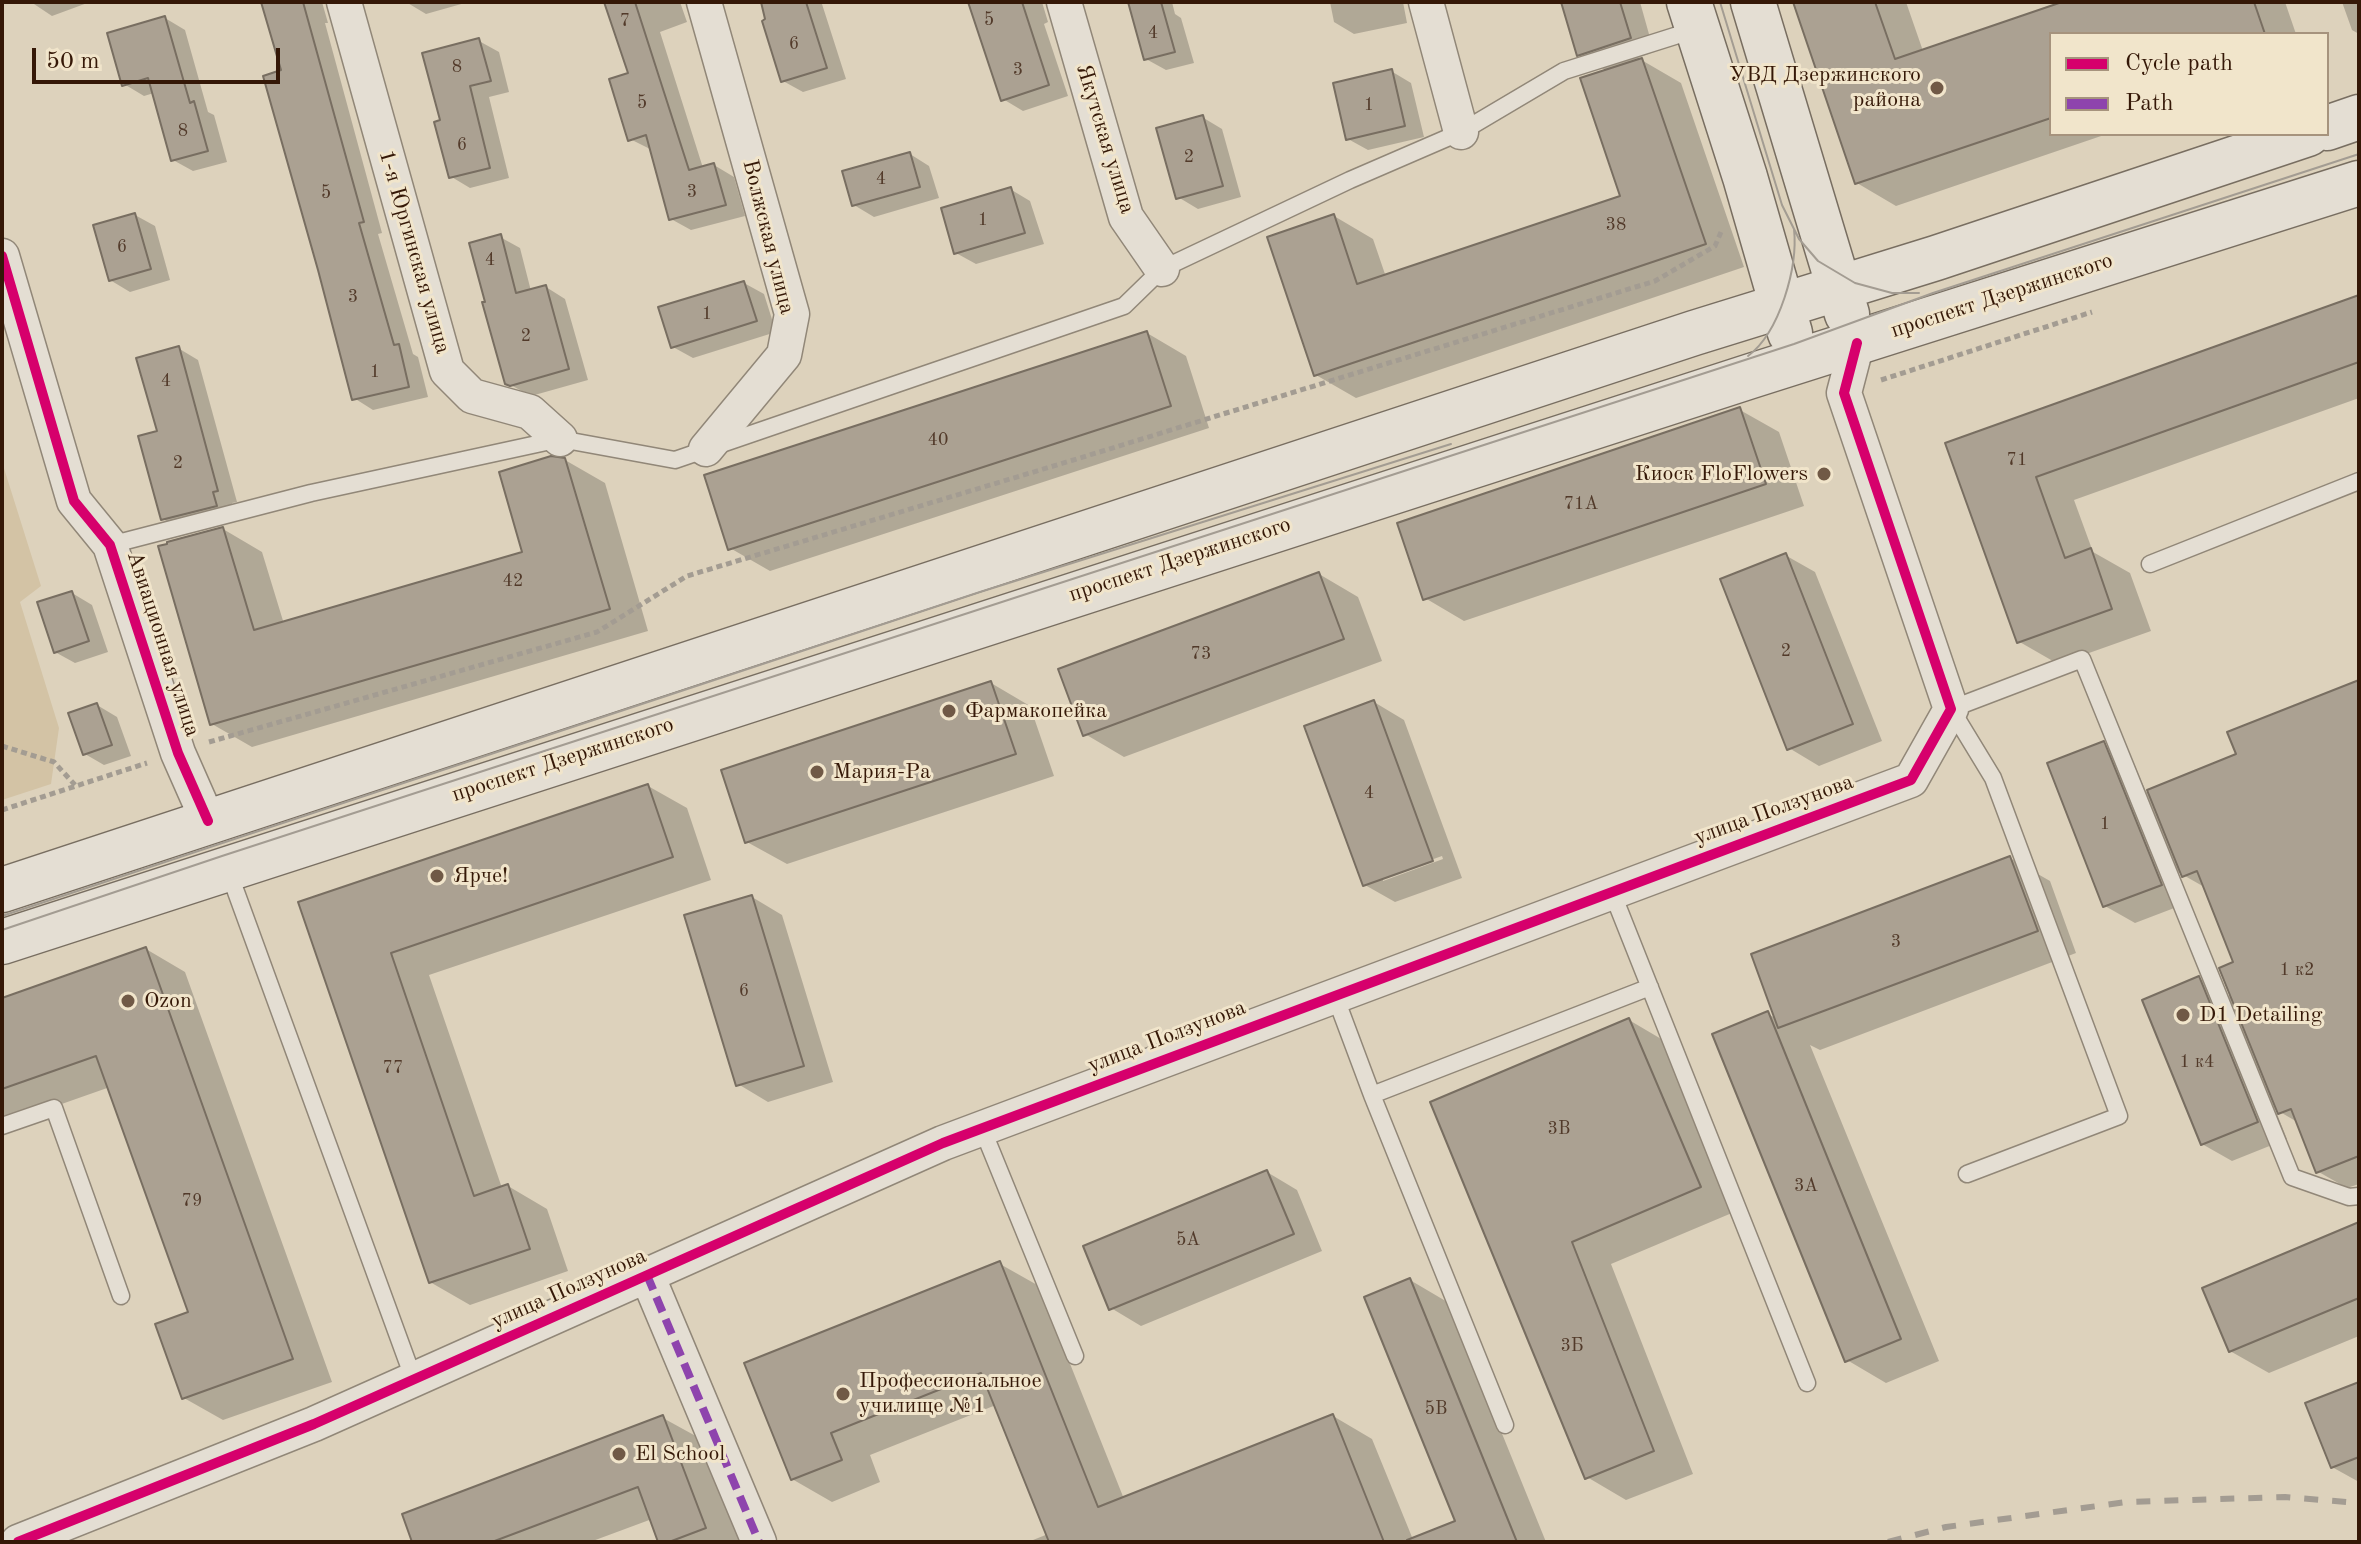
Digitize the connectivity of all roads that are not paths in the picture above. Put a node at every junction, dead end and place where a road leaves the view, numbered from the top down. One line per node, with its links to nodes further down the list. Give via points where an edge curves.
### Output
1 (344, 2): 19 (street, 1-я Юргинская улица, via 447,371 472,396 530,412)
2 (704, 2): 20 (street, Волжская улица, via 792,314 784,355)
3 (1064, 2): 13 (street, Якутская улица, via 1126,217)
4 (1426, 2): 9 (street)
5 (1753, 2): 14 (main road)
6 (1693, 15): 9 (lane, via 1564,71); 15 (main road, via 1740,223)
7 (2359, 117): 8 (main road)
8 (2329, 127)
9 (1461, 132): 13 (lane)
10 (2302, 136): 14 (main road)
11 (2359, 183): 16 (main road, проспект Дзержинского)
12 (2, 256): 22 (street, Авиационная улица, via 74,501)
13 (1162, 269): 20 (lane, via 1124,306)
14 (1838, 288): 15 (main road); 16 (main road)
15 (1782, 306): 17 (main road); 25 (main road)
16 (1857, 343): 17 (main road, проспект Дзержинского); 18 (street)
17 (1799, 362): 18 (street); 26 (main road, проспект Дзержинского)
18 (1844, 393): 24 (street)
19 (560, 439): 20 (lane, via 675,460); 22 (lane, via 311,493)
20 (706, 449)
21 (2359, 481): 23 (lane)
22 (110, 545): 25 (street, Авиационная улица, via 178,753)
23 (2150, 564)
24 (1951, 709): 28 (street, улица Ползунова, via 1911,780); 35 (lane, via 1993,778 2119,1116); 36 (lane, via 2082,659 2292,1177)
25 (208, 821): 26 (main road); 27 (main road)
26 (227, 868): 29 (main road, проспект Дзержинского); 40 (lane)
27 (2, 890)
28 (1612, 892): 30 (lane); 31 (street, улица Ползунова)
29 (2, 942)
30 (1650, 987): 32 (lane); 41 (lane)
31 (1335, 996): 32 (lane); 34 (street, улица Ползунова)
32 (1372, 1095): 42 (lane)
33 (2, 1126): 38 (lane, via 54,1108)
34 (982, 1128): 37 (street, улица Ползунова); 39 (lane)
35 (1967, 1174)
36 (2359, 1196)
37 (647, 1275): 40 (street, улица Ползунова); 44 (street)
38 (121, 1296)
39 (1075, 1356)
40 (414, 1380): 43 (street, улица Ползунова)
41 (1807, 1383)
42 (1505, 1425)
43 (18, 1542)
44 (759, 1542)

